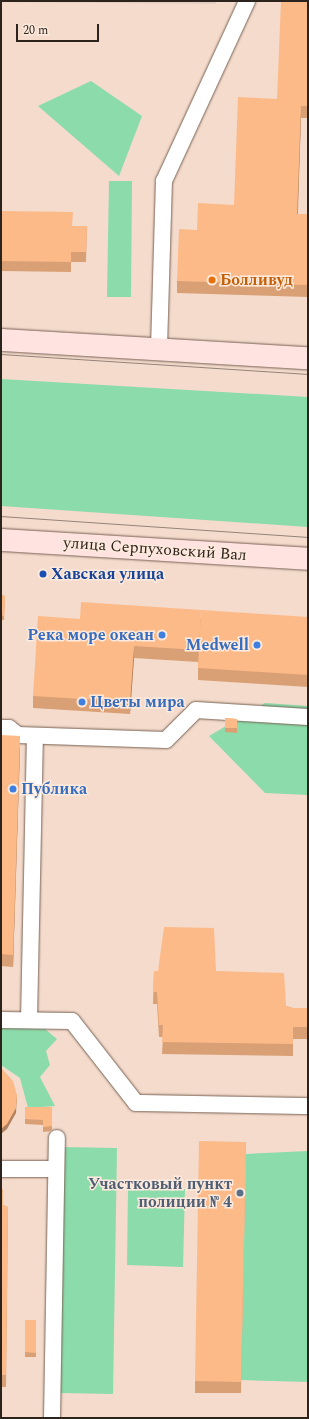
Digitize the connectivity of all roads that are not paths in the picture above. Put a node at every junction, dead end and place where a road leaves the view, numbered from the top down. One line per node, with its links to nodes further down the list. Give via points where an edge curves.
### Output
1 (247, 1): 3 (lane, via 164,181)
2 (1, 340): 3 (main road)
3 (159, 348): 4 (main road)
4 (308, 358)
5 (1, 540): 6 (main road, улица Серпуховский Вал)
6 (308, 559)
7 (308, 717): 9 (lane, via 196,710 166,740)
8 (1, 728): 9 (lane, via 9,728 18,735)
9 (35, 736): 11 (lane)
10 (1, 1020): 11 (lane)
11 (30, 1020): 12 (lane, via 72,1021 136,1103)
12 (308, 1106)
13 (57, 1138): 15 (lane)
14 (1, 1168): 15 (lane)
15 (56, 1169): 16 (lane)
16 (52, 1418)

